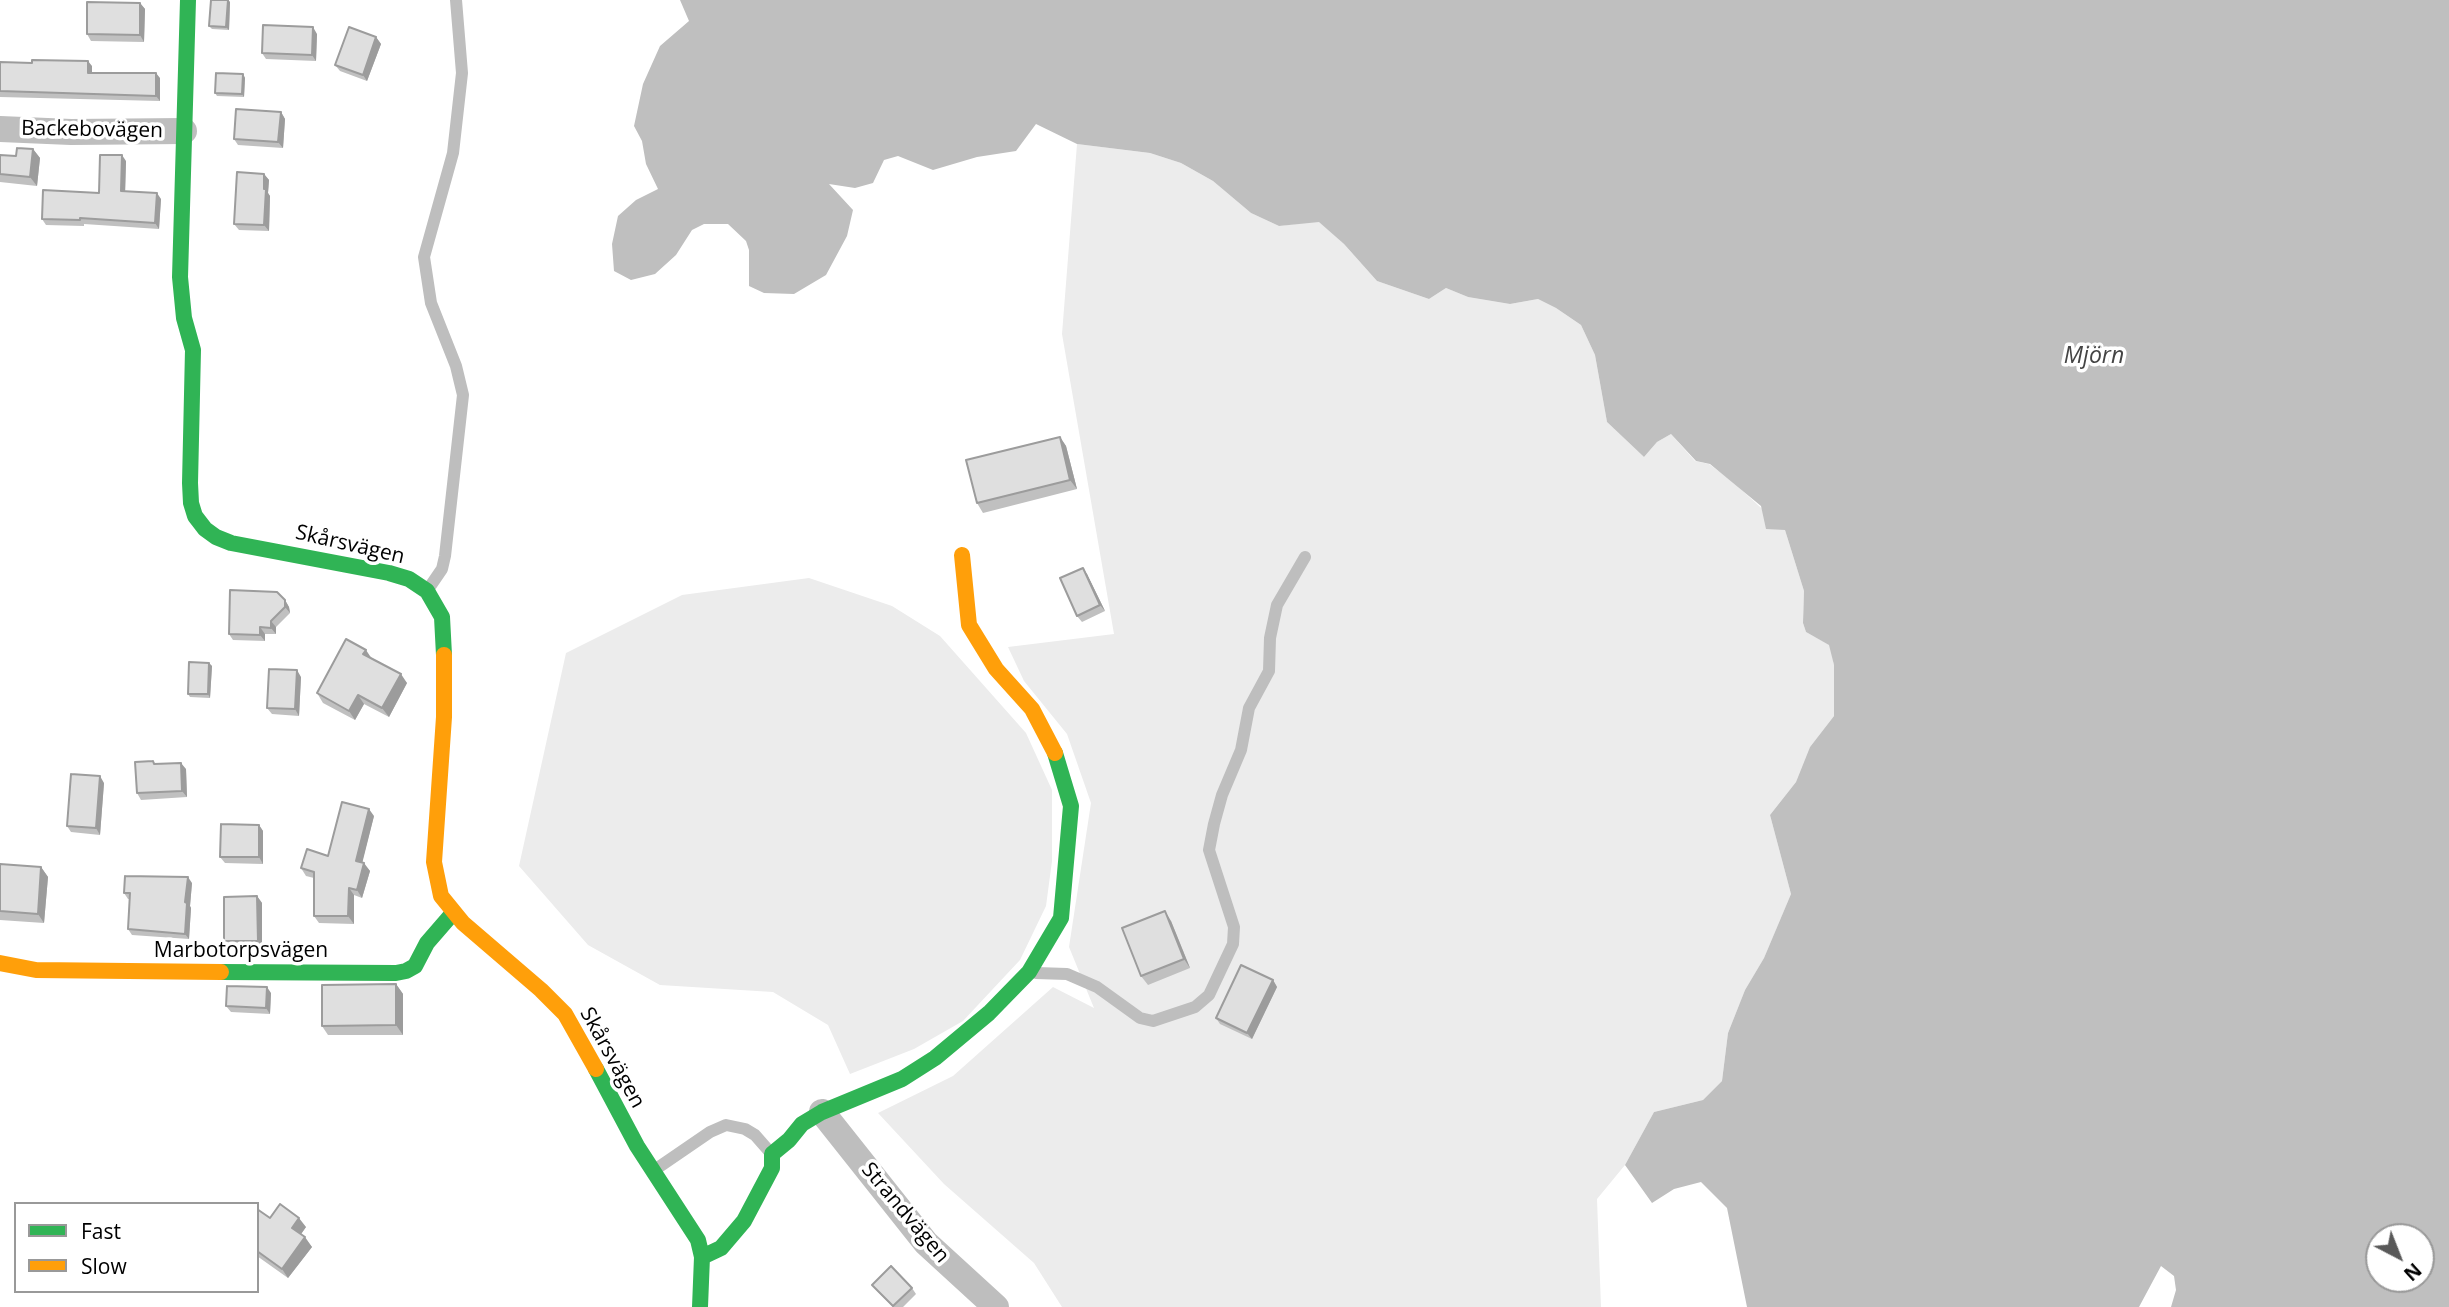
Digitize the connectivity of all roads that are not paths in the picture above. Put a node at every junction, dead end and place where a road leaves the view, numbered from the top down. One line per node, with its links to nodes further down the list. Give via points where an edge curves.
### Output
1 (187, 0): 4 (street, Skårsvägen)
2 (456, 0): 7 (lane, via 461,73 453,153 424,257 431,303 463,395 445,555 439,575)
3 (0, 129): 4 (street, Backebovägen)
4 (184, 131): 7 (street, Skårsvägen, via 180,277 193,350 190,483 195,516 216,537 231,543 389,573)
5 (962, 555): 10 (street, via 969,625 996,669 1032,709 1058,758 1071,806 1061,918)
6 (1305, 557): 10 (lane, via 1277,605 1269,671 1249,708 1241,750 1214,824 1209,849 1234,927 1233,944 1209,995 1195,1007 1153,1021 1140,1018 1097,986 1067,974)
7 (427, 590): 8 (street, Skårsvägen, via 442,617 444,647 434,862 441,896)
8 (453, 913): 9 (street, Marbotorpsvägen, via 415,965 396,974 36,970); 13 (street, Skårsvägen, via 565,1014)
9 (0, 963)
10 (1029, 972): 11 (street, via 935,1058 902,1079)
11 (822, 1112): 12 (street, via 802,1124); 16 (street, Strandvägen, via 926,1243)
12 (772, 1154): 13 (lane, via 755,1135 726,1125); 14 (street, via 772,1168 744,1221 721,1248)
13 (653, 1171): 14 (street, Skårsvägen, via 688,1222)
14 (702, 1258): 15 (street)
15 (700, 1307)
16 (996, 1307)

